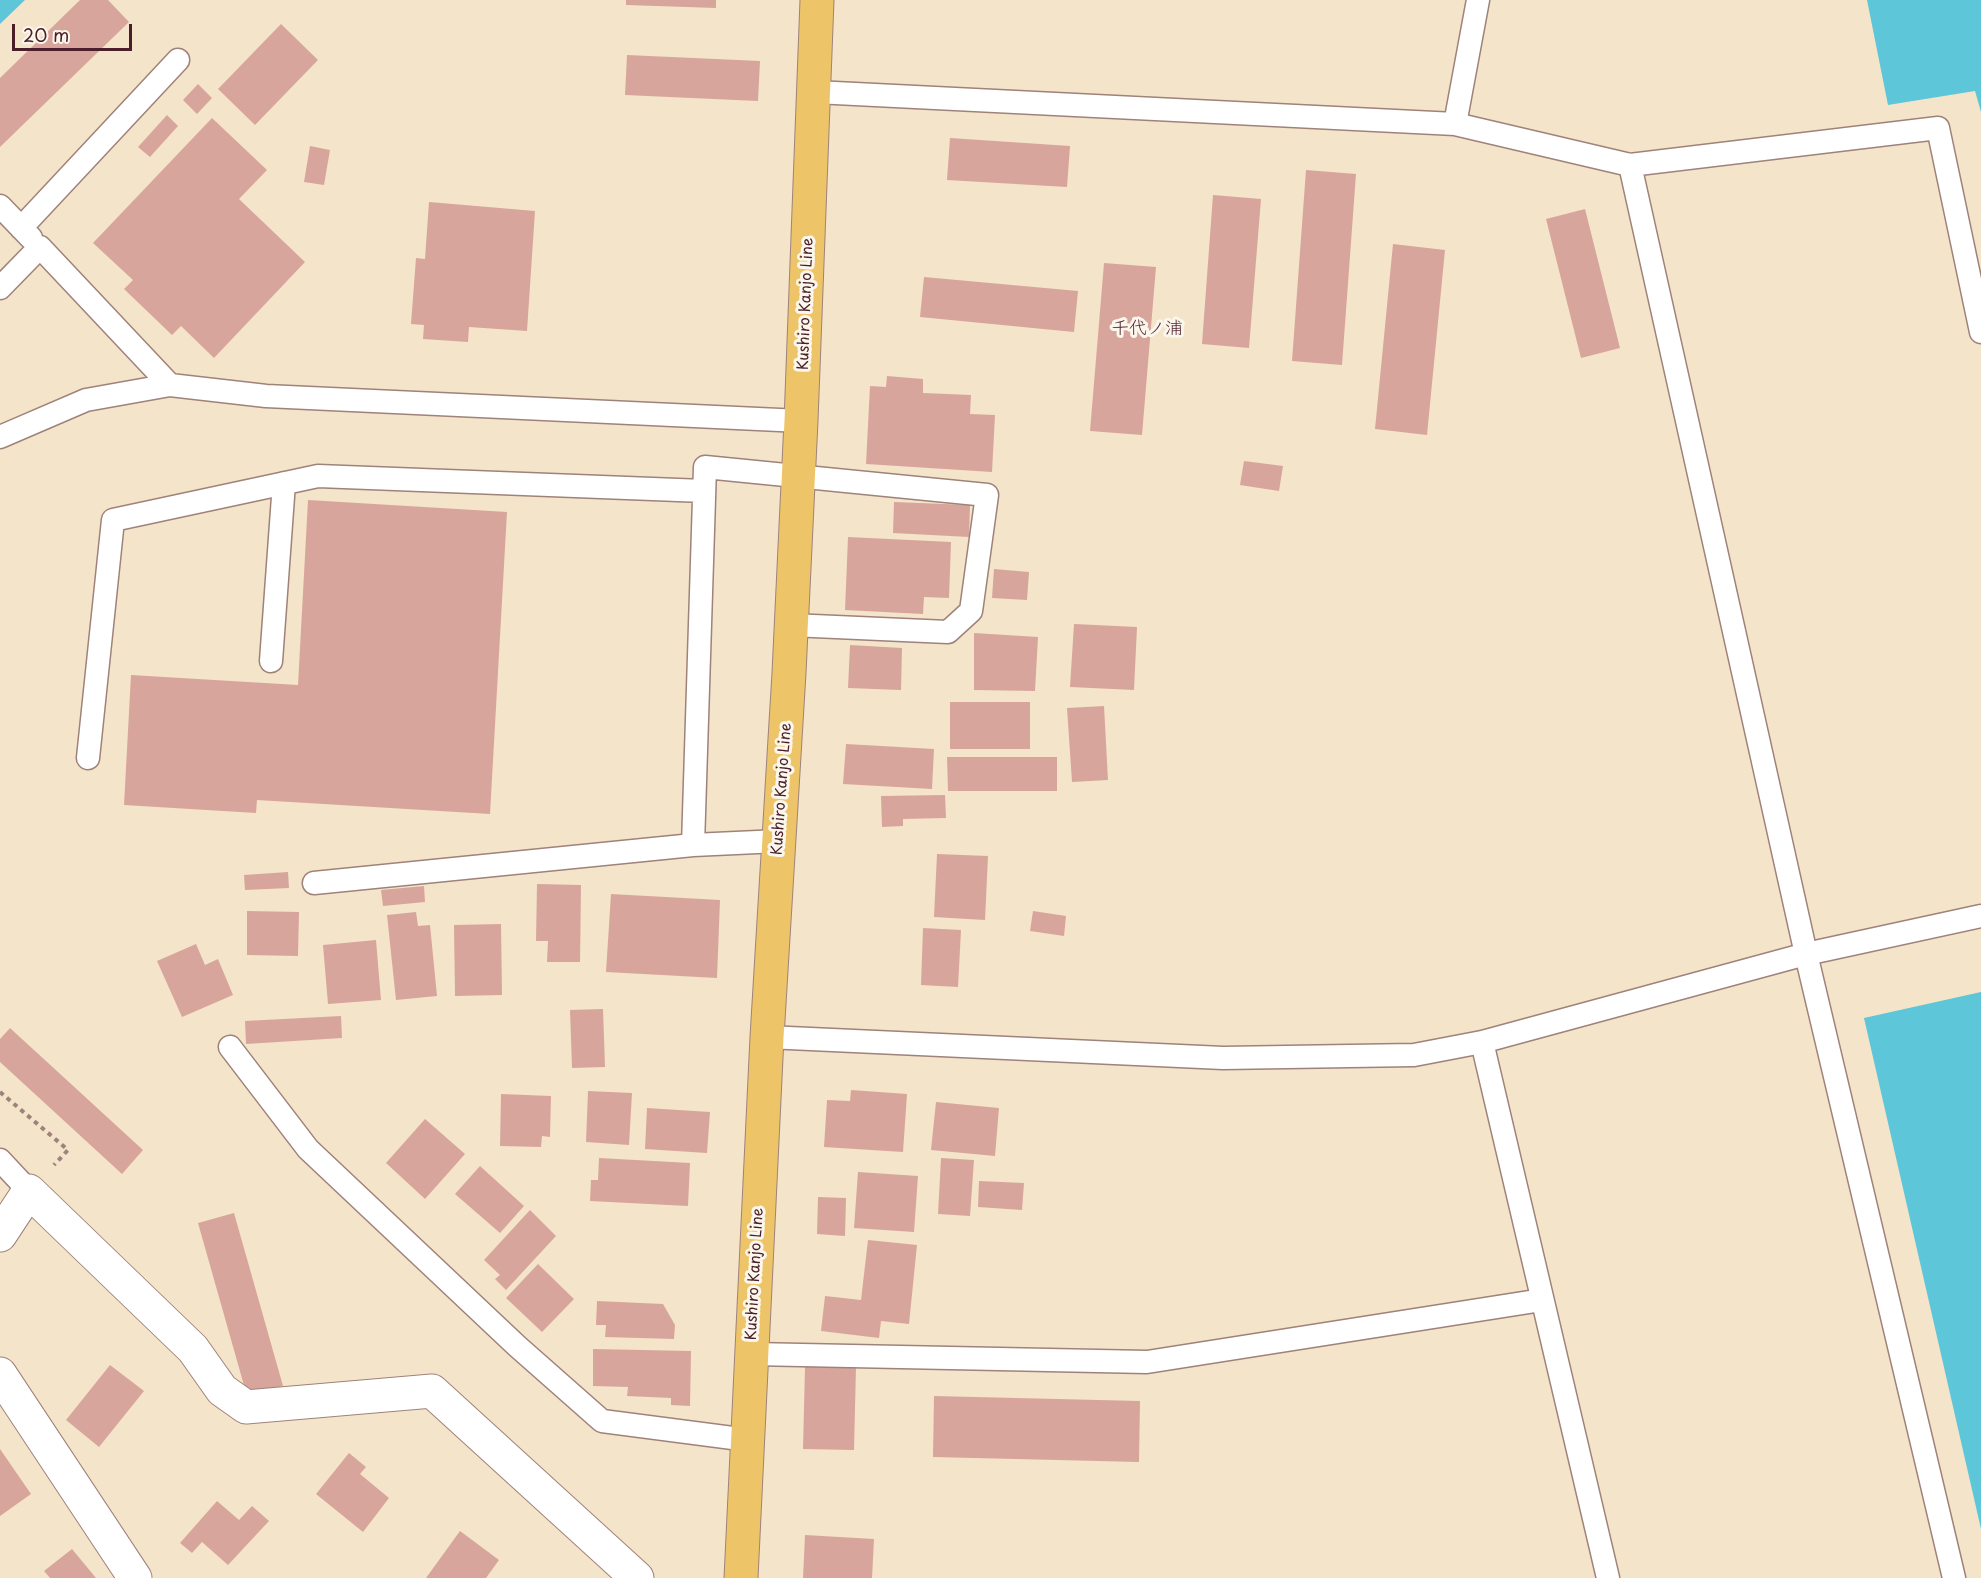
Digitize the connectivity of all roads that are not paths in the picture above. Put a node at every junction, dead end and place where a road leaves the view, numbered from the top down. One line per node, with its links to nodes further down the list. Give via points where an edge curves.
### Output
1 (817, 0): 4 (main road, Kushiro Kanjo Line)
2 (1478, 0): 5 (lane)
3 (178, 60): 8 (lane)
4 (815, 92): 5 (lane); 13 (main road, Kushiro Kanjo Line)
5 (1455, 124): 6 (lane)
6 (1630, 165): 11 (lane, via 1938,128); 25 (lane)
7 (0, 206): 8 (lane)
8 (21, 228): 9 (lane)
9 (40, 247): 10 (lane); 12 (lane)
10 (0, 288)
11 (1981, 332)
12 (170, 386): 13 (lane, via 266,396); 14 (lane, via 86,400)
13 (801, 421): 15 (main road, Kushiro Kanjo Line)
14 (0, 437)
15 (798, 476): 17 (lane, via 705,467); 18 (main road, Kushiro Kanjo Line); 18 (lane, via 987,495 971,611 948,632)
16 (284, 483): 17 (lane, via 318,476); 19 (lane); 20 (lane, via 113,519)
17 (704, 491): 22 (lane)
18 (791, 626): 21 (main road, Kushiro Kanjo Line)
19 (271, 661)
20 (88, 758)
21 (779, 841): 22 (lane); 26 (main road, Kushiro Kanjo Line)
22 (693, 845): 23 (lane)
23 (314, 883)
24 (1981, 916): 25 (lane)
25 (1806, 954): 27 (lane); 36 (lane)
26 (767, 1037): 27 (lane, via 1223,1058 1414,1055); 33 (main road, Kushiro Kanjo Line)
27 (1482, 1042): 32 (lane)
28 (230, 1047): 35 (lane, via 308,1149 602,1421)
29 (0, 1160): 30 (lane)
30 (28, 1191): 31 (street); 38 (street, via 193,1349 222,1390 246,1407 432,1391)
31 (0, 1235)
32 (1542, 1300): 33 (lane, via 1147,1362); 40 (lane)
33 (752, 1354): 35 (main road, Kushiro Kanjo Line)
34 (0, 1374): 37 (street)
35 (748, 1440): 39 (main road, Kushiro Kanjo Line)
36 (1948, 1577)
37 (135, 1578)
38 (637, 1578)
39 (741, 1578)
40 (1608, 1578)

